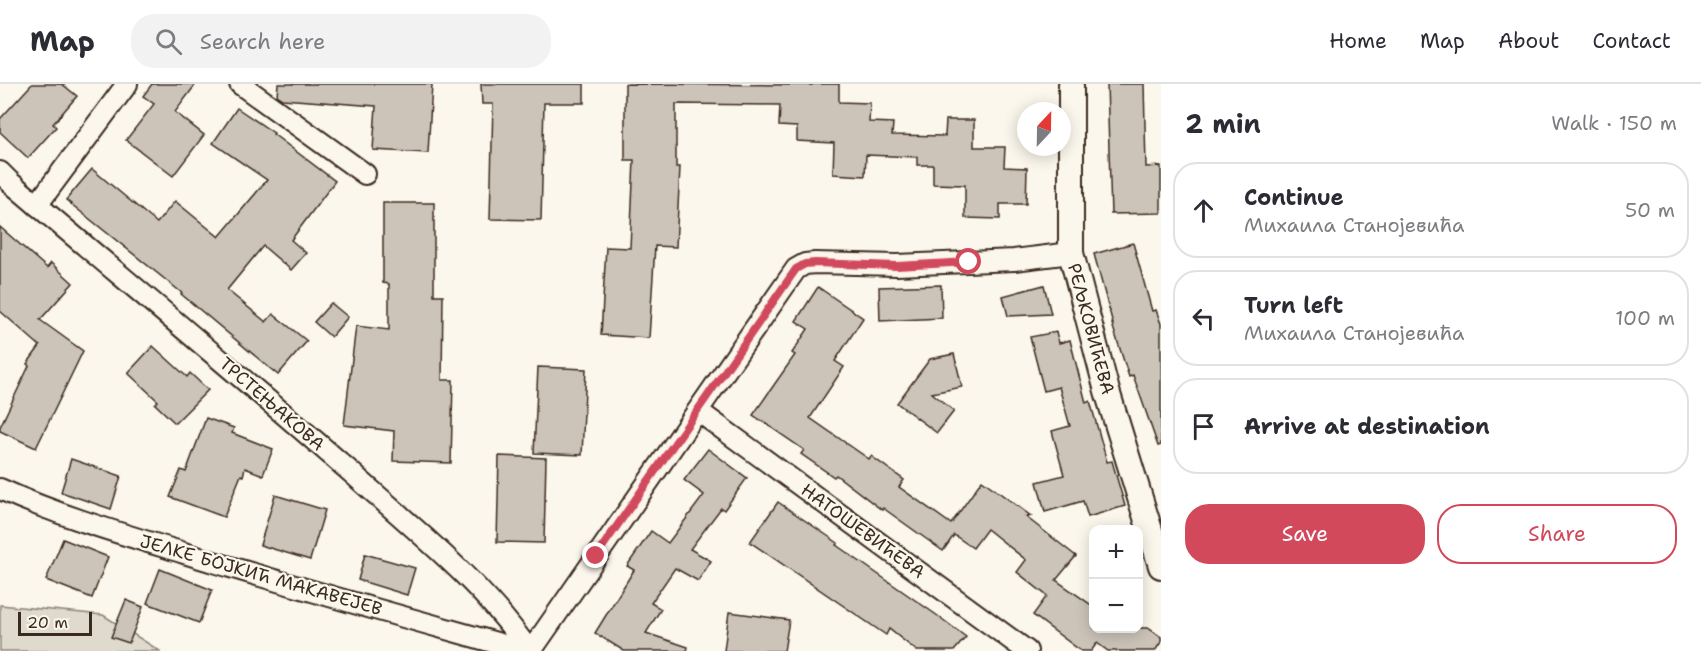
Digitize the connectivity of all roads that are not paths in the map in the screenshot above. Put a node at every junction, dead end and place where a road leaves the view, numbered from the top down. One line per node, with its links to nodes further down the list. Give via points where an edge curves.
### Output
1 (127, 84): 6 (street)
2 (240, 84): 5 (street)
3 (1071, 84): 7 (street, РЕЉКОВИЋЕВА)
4 (0, 172): 6 (street, ТРСТЕЊАКОВА)
5 (364, 174)
6 (37, 205): 11 (street, ТРСТЕЊАКОВА, via 404,519 474,583 516,631)
7 (1071, 253): 8 (street, via 897,266 805,264 792,273); 10 (street, РЕЉКОВИЋЕВА)
8 (698, 411): 11 (street); 12 (street, НАТОШЕВИЋЕВА)
9 (0, 489): 11 (street, ЈЕЛКЕ БОЈКИЋ МАКАВЕЈЕВ, via 110,531)
10 (1161, 566)
11 (528, 651)
12 (1027, 651)

